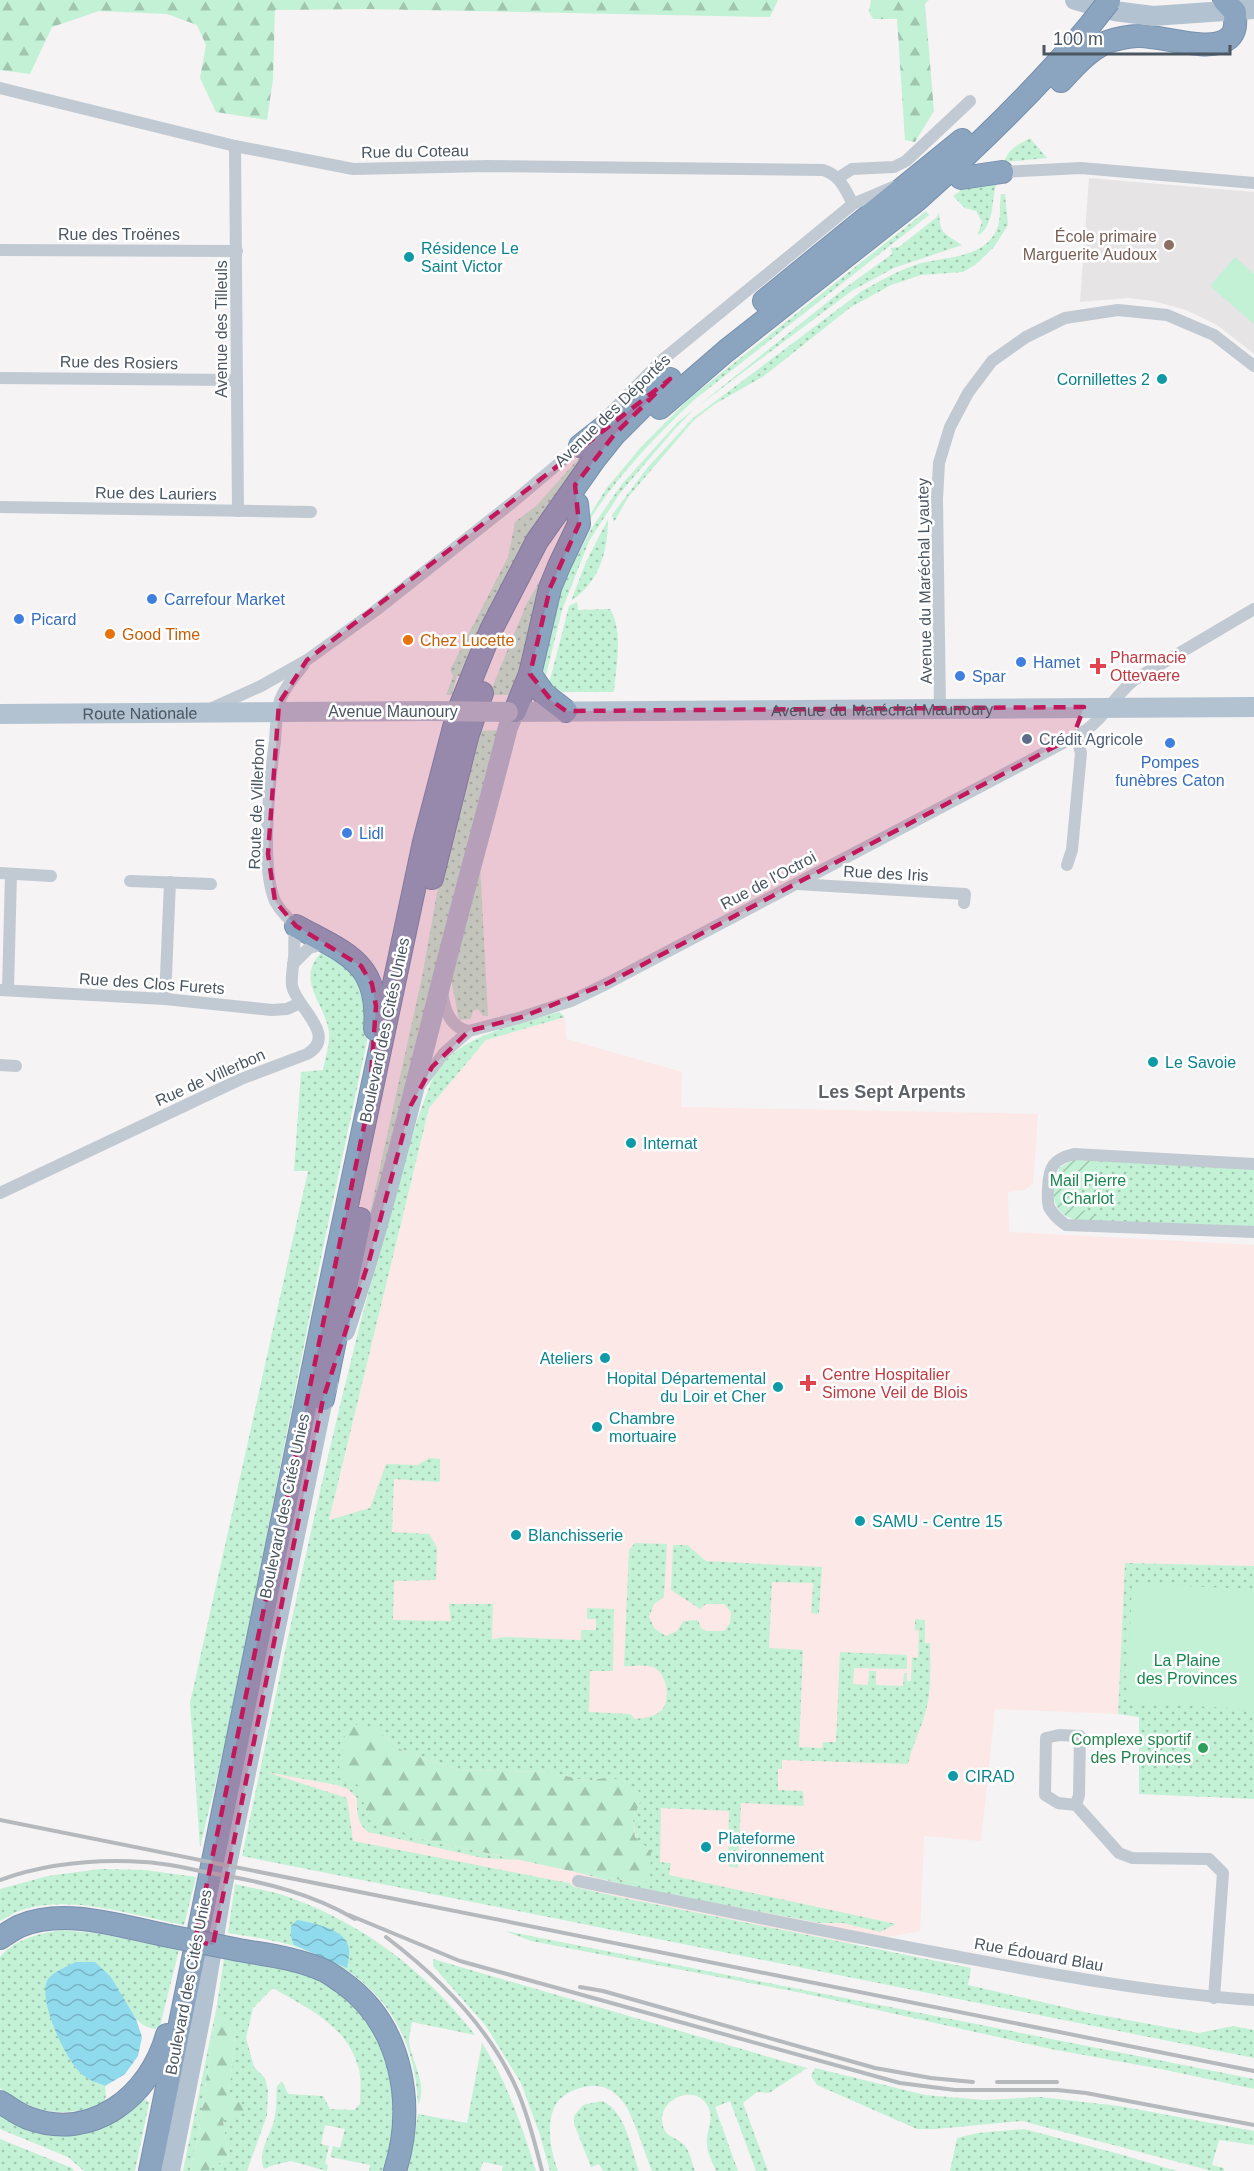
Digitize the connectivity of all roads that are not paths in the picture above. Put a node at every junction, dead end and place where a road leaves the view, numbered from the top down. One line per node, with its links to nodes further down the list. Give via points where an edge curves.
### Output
1 (1103, 0): 3 (highway, Avenue des Déportés)
2 (1238, 7): 3 (main road, via 1153,16 1114,11); 7 (highway, via 1235,29 1230,38 1220,43 1138,36 1107,42 1079,61)
3 (1081, 14): 9 (highway, Avenue des Déportés)
4 (0, 87): 6 (street, Rue du Coteau)
5 (970, 101): 9 (street, via 935,135)
6 (235, 146): 10 (street, Rue du Coteau, via 353,169 488,166 823,170); 14 (street, Avenue des Tilleuls)
7 (991, 151): 8 (highway, via 994,164); 9 (highway)
8 (1002, 172): 9 (highway); 11 (street, via 1081,168)
9 (935, 177): 10 (street, via 906,161 894,167 852,169); 12 (street, Avenue des Déportés); 17 (highway, Avenue des Déportés); 20 (highway, Avenue des Déportés, via 656,412)
10 (838, 178): 12 (street)
11 (1254, 183)
12 (853, 204): 19 (street, Avenue des Déportés, via 661,361)
13 (0, 250): 14 (street, Rue des Troënes)
14 (237, 251): 18 (street, Avenue des Tilleuls)
15 (1254, 366): 30 (street, Avenue du Maréchal Lyautey, via 1214,335 1177,319 1118,310 1065,318 1026,337 992,362 968,393 950,427 939,463)
16 (0, 378): 18 (street, Rue des Rosiers)
17 (670, 379): 19 (highway); 37 (highway, via 594,460 537,541 517,578 458,712)
18 (237, 380): 22 (street, Avenue des Tilleuls)
19 (580, 446): 25 (street, Avenue des Déportés, via 375,611)
20 (577, 504): 26 (highway, via 579,524 550,588); 37 (highway, Avenue des Déportés, via 512,614 492,662)
21 (0, 507): 22 (street, Rue des Lauriers)
22 (238, 511): 23 (street, Rue des Lauriers)
23 (311, 512)
24 (1254, 609): 29 (street, Rue de l'Octroi, via 1134,680)
25 (307, 660): 32 (street, Avenue des Déportés, via 286,688); 34 (street, Avenue des Déportés)
26 (530, 674): 31 (highway, via 544,694); 33 (highway)
27 (1084, 707): 29 (main road, Avenue du Maréchal Maunoury); 30 (main road, Avenue du Maréchal Maunoury); 36 (street)
28 (1254, 707): 29 (main road, Avenue du Maréchal Maunoury)
29 (1108, 708): 36 (street, Rue de l'Octroi, via 1088,729)
30 (940, 709): 31 (main road, Avenue du Maréchal Maunoury)
31 (566, 711): 33 (main road, Avenue du Maréchal Maunoury)
32 (278, 712): 33 (main road, Avenue Maunoury, bridge); 34 (main road, Route Nationale); 46 (street, Route de Villerbon, via 269,873 275,901)
33 (511, 712): 49 (main road)
34 (203, 713): 35 (main road, Route Nationale)
35 (0, 714)
36 (1073, 737): 38 (street, via 1081,753 1072,850); 44 (street, Rue de l'Octroi)
37 (430, 851): 56 (highway, Boulevard des Cités Unies); 61 (highway, Boulevard des Cités Unies)
38 (1067, 865)
39 (6, 874): 40 (street); 50 (street)
40 (51, 876)
41 (130, 880): 42 (street)
42 (170, 882): 43 (street); 51 (street)
43 (211, 884)
44 (796, 884): 45 (street, Rue des Iris, via 965,894); 53 (street, Rue de l'Octroi, via 570,1001)
45 (964, 903)
46 (296, 926): 47 (highway); 48 (street, Rue de Villerbon)
47 (327, 943): 48 (street, via 309,948); 56 (highway, via 361,966 372,984 376,1006)
48 (293, 964): 52 (street, Rue de Villerbon, via 292,987)
49 (441, 979): 53 (street, via 453,1024); 57 (main road)
50 (4, 990): 51 (street, Rue des Clos Furets)
51 (165, 999): 52 (street, Rue des Clos Furets, via 272,1010)
52 (300, 1003): 59 (street, Rue de Villerbon, via 317,1030 318,1042 312,1051 241,1079)
53 (469, 1031): 57 (street, Rue de l'Octroi, via 432,1067)
54 (0, 1065): 55 (street)
55 (16, 1066)
56 (369, 1102): 64 (highway, Boulevard des Cités Unies)
57 (411, 1105): 61 (main road, via 369,1261)
58 (1254, 1164): 60 (street, via 1074,1154 1054,1163 1049,1174 1048,1202 1056,1218 1066,1225)
59 (0, 1193)
60 (1254, 1232)
61 (322, 1399): 70 (main road, Boulevard des Cités Unies, via 222,1889)
62 (1076, 1804): 62 (street, via 1080,1736 1046,1738 1044,1795 1058,1803); 66 (street, via 1119,1853 1132,1858 1209,1859 1222,1873)
63 (578, 1881): 66 (street, Rue Édouard Blau, via 1065,1977)
64 (200, 1916): 68 (highway, via 163,2048 147,2080 124,2103 97,2120 62,2125 28,2118); 69 (highway, Boulevard des Cités Unies)
65 (0, 1938): 71 (highway, bridge, via 21,1926 59,1917 296,1960 325,1971 354,1991 390,2038 402,2075 405,2119)
66 (1214, 1998): 67 (street, Rue Édouard Blau)
67 (1254, 2000)
68 (0, 2102)
69 (150, 2171)
70 (170, 2171)
71 (395, 2171)

